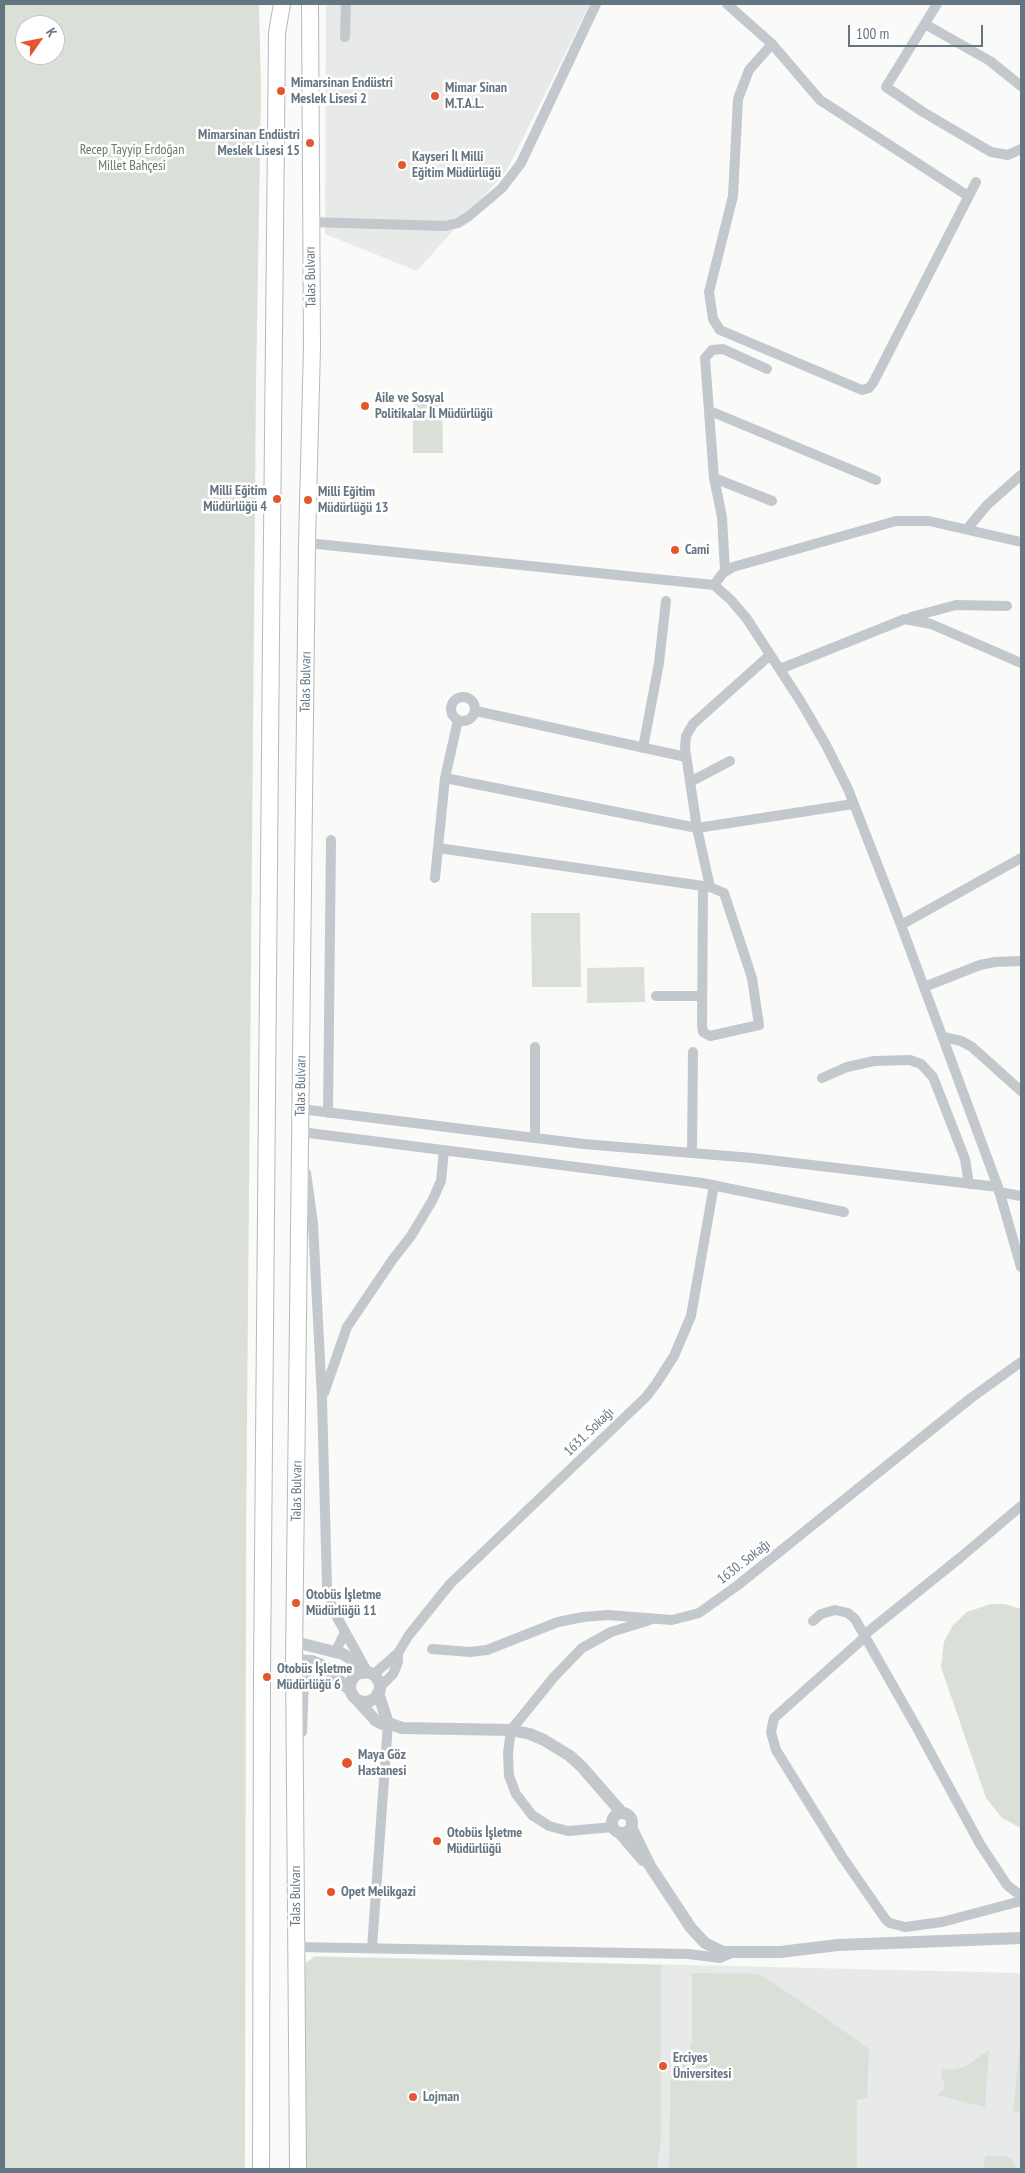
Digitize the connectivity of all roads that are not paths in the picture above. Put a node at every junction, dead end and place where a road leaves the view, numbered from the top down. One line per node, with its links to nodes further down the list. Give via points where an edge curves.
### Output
1 (282, 4): 96 (main road, via 277,33 271,637)
2 (287, 4): 97 (main road, Talas Bulvarı, via 271,1630)
3 (310, 4): 15 (main road, Talas Bulvarı)
4 (346, 4): 9 (street)
5 (596, 4): 15 (street, via 521,163 502,188 469,216 445,226)
6 (727, 4): 10 (street)
7 (937, 4): 8 (street)
8 (925, 24): 11 (street, via 990,61); 12 (street, via 886,87 991,152 1008,155)
9 (345, 37)
10 (772, 44): 14 (street, via 820,100); 14 (street, via 749,70 738,100 733,196 710,292 712,319 720,330 862,390 869,388)
11 (1021, 86)
12 (1021, 149)
13 (976, 182): 14 (street)
14 (968, 196)
15 (310, 222): 24 (main road, Talas Bulvarı, via 312,347)
16 (767, 369): 17 (street, via 723,349 709,352 705,358)
17 (710, 412): 19 (street); 20 (street)
18 (1021, 475): 22 (street, via 987,505)
19 (714, 478): 21 (street); 25 (street, via 722,517)
20 (876, 480)
21 (772, 500)
22 (967, 529): 23 (street); 25 (street, via 929,521 896,521)
23 (1021, 542)
24 (308, 543): 26 (street); 57 (main road, Talas Bulvarı)
25 (725, 571): 26 (street)
26 (714, 585): 30 (street, via 739,609)
27 (666, 601): 35 (street, via 659,664)
28 (1007, 606): 29 (street, via 956,605)
29 (905, 619): 31 (street, via 931,624); 32 (street)
30 (770, 654): 32 (street); 36 (street, via 693,724 685,742)
31 (1021, 662)
32 (780, 669): 40 (street, via 826,745)
33 (476, 711): 34 (street, via 469,720); 34 (street, via 472,699 460,697 453,702 451,710); 35 (street)
34 (458, 720): 38 (street)
35 (643, 748): 36 (street)
36 (686, 756): 39 (street)
37 (730, 761): 39 (street)
38 (445, 778): 41 (street); 43 (street)
39 (690, 782): 41 (street)
40 (853, 804): 41 (street); 47 (street)
41 (697, 828): 46 (street)
42 (331, 840): 58 (street)
43 (438, 848): 45 (street); 46 (street)
44 (1021, 858): 47 (street)
45 (435, 878)
46 (707, 886): 51 (street); 51 (street, via 724,893 752,978 759,1025 713,1036 706,1034 702,1026)
47 (901, 925): 49 (street)
48 (1021, 961): 49 (street, via 980,966)
49 (924, 987): 52 (street)
50 (656, 996): 51 (street)
51 (702, 996)
52 (943, 1037): 56 (street, via 972,1047); 65 (street)
53 (535, 1047): 60 (street)
54 (693, 1052): 62 (street)
55 (822, 1078): 63 (street, via 847,1067 874,1061 904,1060 921,1064 932,1077 966,1159)
56 (1021, 1090)
57 (300, 1109): 58 (street); 59 (main road, Talas Bulvarı)
58 (328, 1113): 60 (street)
59 (301, 1132): 61 (street); 70 (street, via 313,1222); 76 (main road, Talas Bulvarı)
60 (535, 1138): 62 (street)
61 (444, 1150): 64 (street); 70 (street, via 441,1181 432,1201 348,1327)
62 (692, 1153): 63 (street)
63 (969, 1184): 65 (street)
64 (714, 1185): 67 (street); 79 (street, 1631. Sokağı, via 694,1303 681,1341 666,1370 646,1397 450,1584)
65 (998, 1189): 66 (street); 68 (street)
66 (1021, 1196)
67 (844, 1212)
68 (1021, 1267)
69 (1021, 1362): 72 (street, 1630. Sokağı, via 707,1608 681,1618)
70 (322, 1399): 74 (street, via 326,1575 332,1604)
71 (1021, 1506): 75 (street)
72 (654, 1619): 77 (street, 1630. Sokağı, via 608,1615 583,1617 558,1622 487,1650); 87 (street, via 611,1632 582,1648)
73 (813, 1621): 75 (street, via 826,1612 844,1612 854,1619)
74 (345, 1632): 78 (street); 82 (street)
75 (864, 1636): 90 (street, via 980,1844 1007,1886); 91 (street, via 774,1718 771,1732 776,1750 843,1858 890,1923 905,1927 942,1922)
76 (295, 1642): 78 (street); 80 (main road, Talas Bulvarı)
77 (432, 1649)
78 (336, 1651): 82 (street, via 352,1659)
79 (398, 1653): 82 (street, 1631. Sokağı); 84 (street, 1631. Sokağı, via 393,1674)
80 (294, 1660): 81 (street); 88 (main road, Talas Bulvarı)
81 (312, 1661): 83 (street, via 326,1668); 88 (street, via 304,1680)
82 (368, 1674): 83 (street, via 354,1676); 84 (street, via 379,1683)
83 (350, 1690): 85 (street)
84 (379, 1690): 85 (street, via 372,1700); 86 (street)
85 (358, 1701): 86 (street, via 371,1718 382,1724)
86 (388, 1723): 87 (street, via 409,1729); 94 (street)
87 (511, 1730): 89 (street, via 530,1734 558,1747 582,1767); 89 (street, via 510,1776 516,1794 532,1816 549,1826 568,1831)
88 (296, 1800): 93 (main road, Talas Bulvarı)
89 (620, 1824): 95 (street, via 698,1938 713,1948)
90 (1021, 1896)
91 (1021, 1902)
92 (1021, 1938): 95 (street, via 838,1944 780,1952)
93 (296, 1947): 94 (street); 98 (main road, Talas Bulvarı)
94 (372, 1948): 95 (street, via 688,1954 720,1958)
95 (733, 1953)
96 (261, 2169)
97 (271, 2169)
98 (298, 2169)

